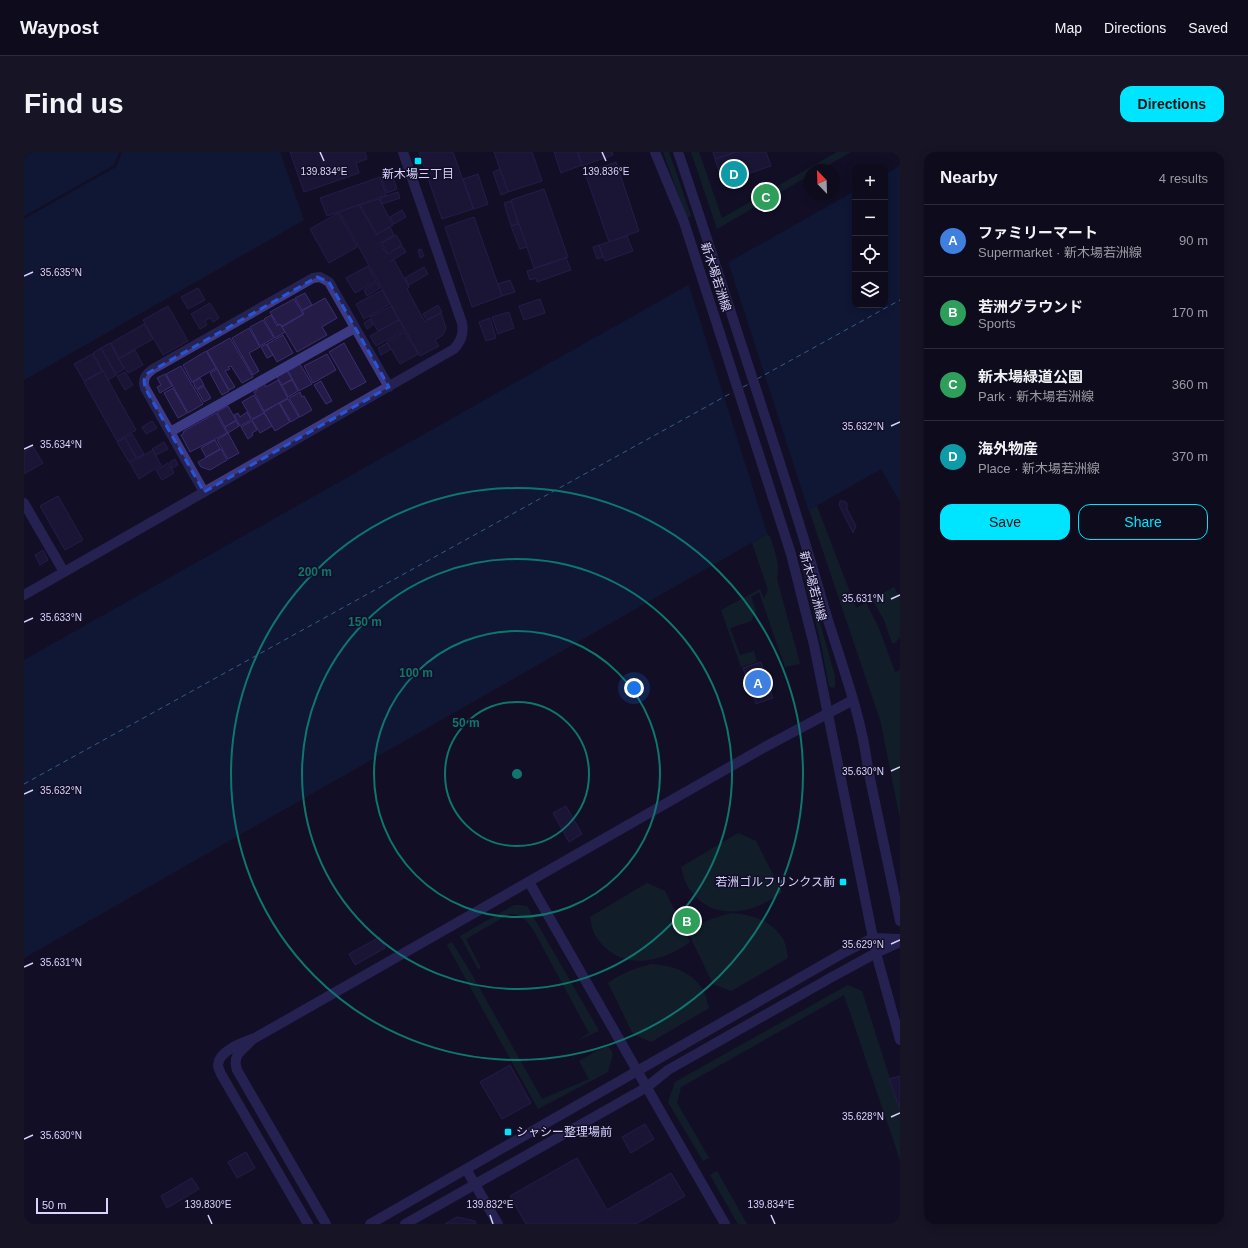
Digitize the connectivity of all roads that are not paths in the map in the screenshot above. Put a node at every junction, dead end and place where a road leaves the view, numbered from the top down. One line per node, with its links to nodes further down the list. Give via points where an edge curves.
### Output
1 (403, 152): 5 (street, via 463,332 454,350)
2 (655, 152): 12 (street, 新木場若洲線, via 684,222 791,554 809,624)
3 (678, 152): 11 (street, 新木場若洲線, via 806,546)
4 (355, 328): 5 (street); 6 (street); 6 (street, via 326,280 317,277 299,286 153,369 145,376 145,388)
5 (389, 387): 7 (street)
6 (170, 432): 7 (street)
7 (204, 492): 9 (street)
8 (24, 503): 9 (street)
9 (64, 572): 10 (street)
10 (24, 595)
11 (853, 700): 12 (street); 14 (street, 新木場若洲線)
12 (827, 713): 13 (street); 15 (street, 新木場若洲線)
13 (529, 882): 18 (street); 20 (street)
14 (900, 921)
15 (873, 938): 16 (street); 17 (street, 新木場若洲線); 20 (street)
16 (900, 941): 17 (street)
17 (876, 953): 19 (street, 新木場若洲線); 21 (street, via 668,1070)
18 (255, 1038): 24 (street, via 228,1050 218,1065); 25 (street, via 236,1057 237,1070)
19 (900, 1040)
20 (637, 1070): 21 (street); 22 (street)
21 (647, 1087): 23 (street); 29 (street)
22 (466, 1169): 23 (street); 26 (street)
23 (475, 1184): 27 (street); 28 (street)
24 (308, 1224)
25 (326, 1224)
26 (370, 1224)
27 (406, 1224)
28 (498, 1224)
29 (725, 1224)

